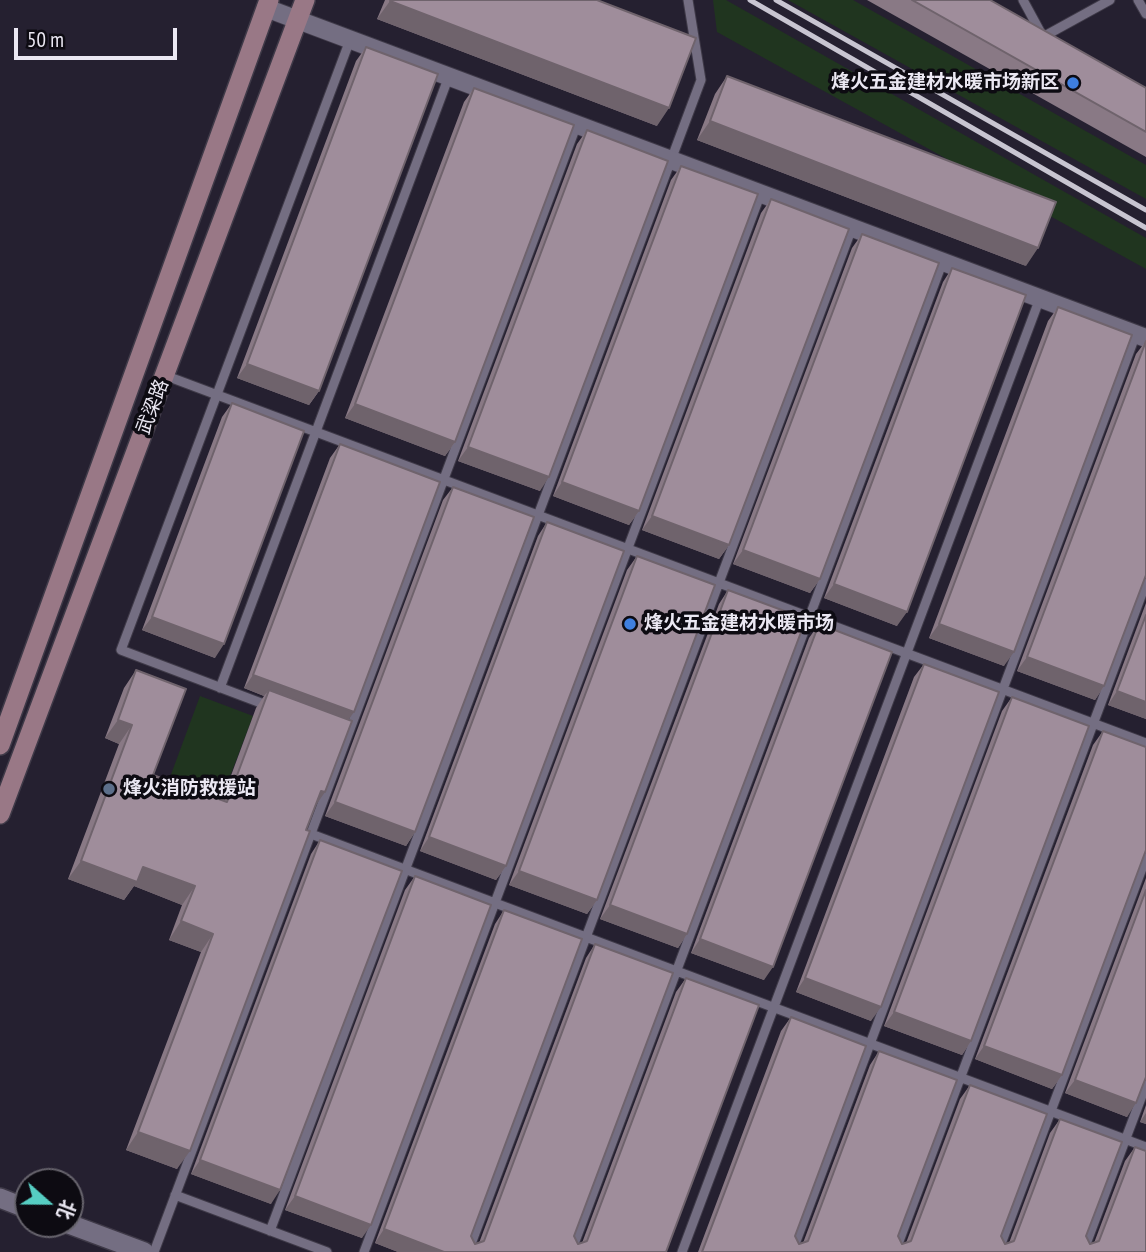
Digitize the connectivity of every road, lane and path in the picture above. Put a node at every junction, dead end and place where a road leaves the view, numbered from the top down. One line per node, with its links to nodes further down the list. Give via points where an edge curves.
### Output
1 (305, 0): 8 (main road, 武梁路)
2 (688, 0): 15 (lane, via 701,80)
3 (1023, 0): 10 (lane)
4 (1110, 0): 10 (lane)
5 (1138, 0): 7 (lane)
6 (267, 4): 8 (street); 38 (main road, 武梁路)
7 (1146, 15)
8 (298, 20): 11 (street); 21 (main road, 武梁路)
9 (1026, 33): 10 (lane)
10 (1041, 38): 12 (lane)
11 (350, 40): 13 (street); 22 (lane)
12 (1050, 47)
13 (449, 76): 14 (street); 23 (lane)
14 (577, 124): 15 (street); 24 (lane)
15 (671, 160): 16 (street); 25 (lane)
16 (761, 193): 17 (street); 26 (lane)
17 (852, 228): 18 (street); 27 (lane)
18 (943, 261): 19 (street); 29 (lane)
19 (1040, 298): 20 (street); 30 (lane)
20 (1141, 336): 32 (lane)
21 (164, 375): 22 (lane); 39 (main road, 武梁路)
22 (217, 395): 23 (lane); 31 (lane, via 121,650)
23 (316, 432): 24 (lane); 31 (lane)
24 (444, 480): 25 (lane); 36 (lane)
25 (538, 515): 26 (lane); 42 (lane)
26 (627, 549): 27 (lane); 43 (lane)
27 (719, 583): 29 (lane); 44 (lane)
28 (1146, 583): 34 (lane)
29 (809, 617): 30 (lane); 45 (lane)
30 (907, 654): 32 (lane); 46 (lane)
31 (220, 688): 33 (lane)
32 (1003, 690): 34 (lane); 47 (lane)
33 (284, 712)
34 (1093, 724): 37 (lane); 48 (lane)
35 (335, 731): 36 (lane)
36 (348, 736): 40 (lane)
37 (1146, 743)
38 (0, 745)
39 (0, 814)
40 (311, 834): 42 (lane); 53 (lane)
41 (1146, 858): 50 (lane)
42 (405, 870): 43 (lane); 55 (lane)
43 (495, 903): 44 (lane); 59 (lane)
44 (587, 937): 45 (lane); 60 (lane)
45 (677, 971): 46 (lane); 61 (lane)
46 (774, 1008): 47 (lane); 62 (lane)
47 (870, 1044): 48 (lane); 63 (lane)
48 (961, 1078): 50 (lane); 64 (lane)
49 (1146, 1085): 51 (lane)
50 (1051, 1111): 51 (lane); 65 (lane)
51 (1126, 1139): 52 (lane); 66 (lane)
52 (1146, 1147)
53 (175, 1195): 55 (lane); 57 (lane)
54 (84, 1230): 56 (street)
55 (270, 1231): 58 (lane)
56 (144, 1252)
57 (154, 1252)
58 (327, 1252)
59 (363, 1252)
60 (468, 1252)
61 (572, 1252)
62 (682, 1252)
63 (792, 1252)
64 (895, 1252)
65 (998, 1252)
66 (1083, 1252)

